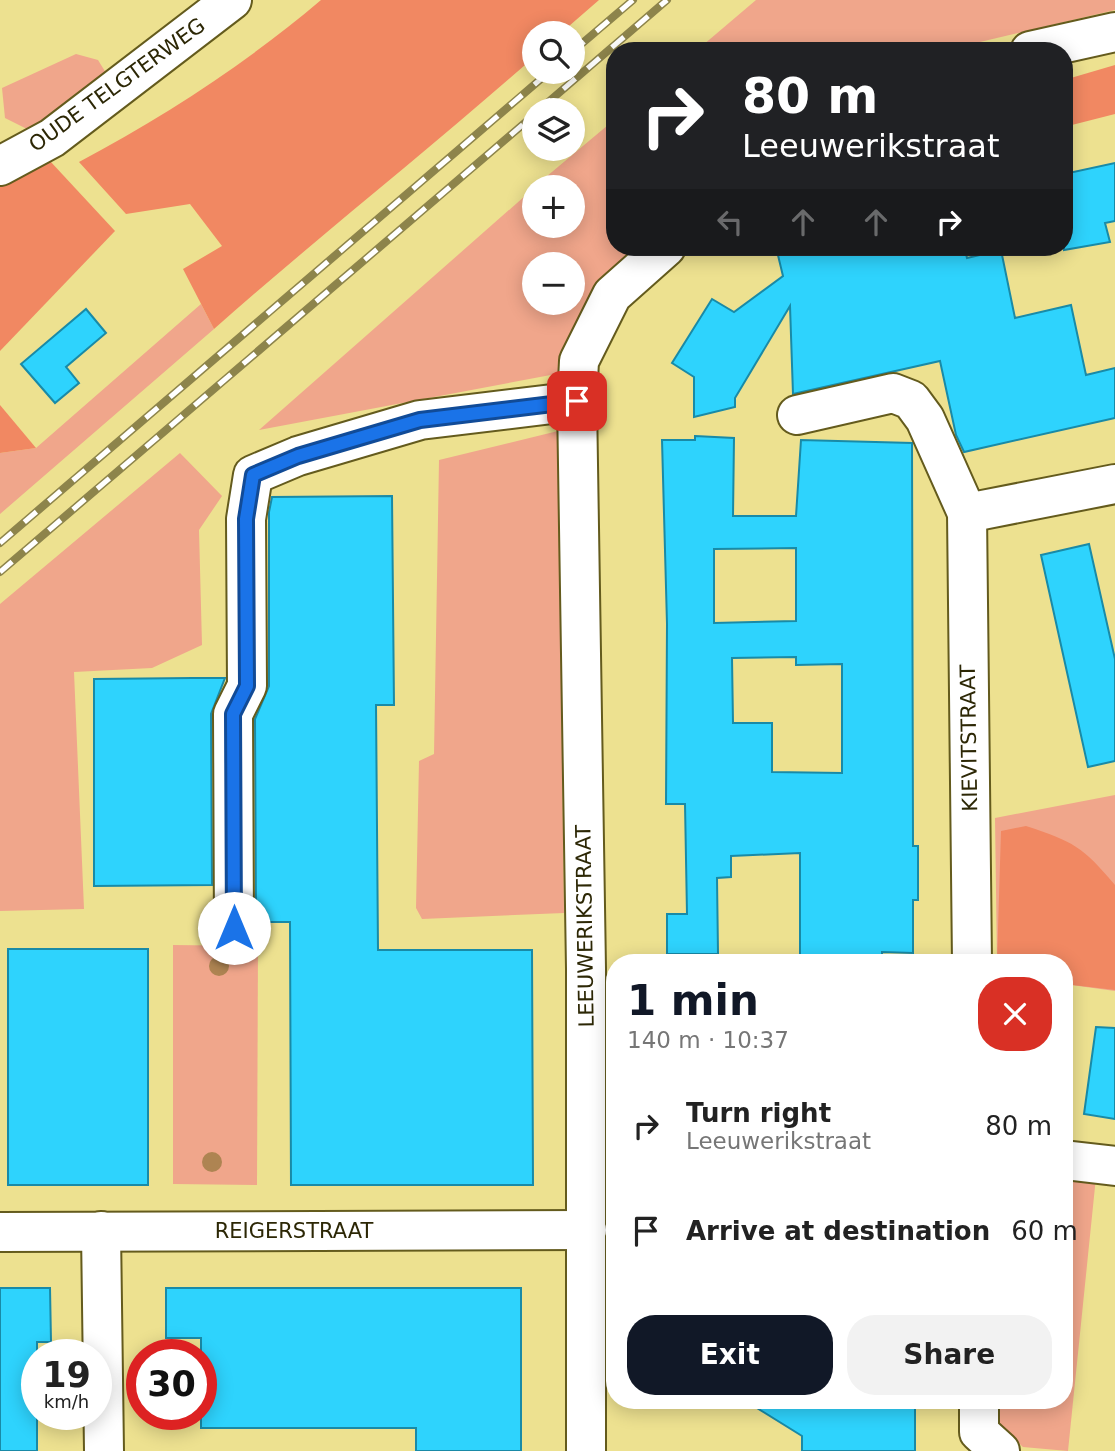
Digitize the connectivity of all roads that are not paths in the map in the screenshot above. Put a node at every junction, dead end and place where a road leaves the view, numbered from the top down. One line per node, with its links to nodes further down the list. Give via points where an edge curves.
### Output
1 (232, 0): 4 (street, OUDE TELGTERWEG, via 52,138)
2 (1115, 32): 3 (street)
3 (1070, 42)
4 (0, 166)
5 (656, 256): 6 (street, LEEUWERIKSTRAAT, via 612,295 579,361)
6 (577, 401): 10 (street, via 420,420 298,456 253,475 246,519 247,686 233,714); 14 (street, LEEUWERIKSTRAAT)
7 (797, 415): 9 (street, KIEVITSTRAAT, via 893,393 911,400 925,419)
8 (1115, 484): 9 (street)
9 (967, 513): 11 (street, KIEVITSTRAAT)
10 (234, 928)
11 (972, 954)
12 (1073, 1161): 13 (street)
13 (1115, 1166)
14 (587, 1230): 15 (street, REIGERSTRAAT); 19 (street, LEEUWERIKSTRAAT)
15 (101, 1231): 16 (street, REIGERSTRAAT); 18 (street)
16 (0, 1232)
17 (979, 1409): 20 (street, via 979,1432)
18 (104, 1451)
19 (586, 1451)
20 (1000, 1451)

